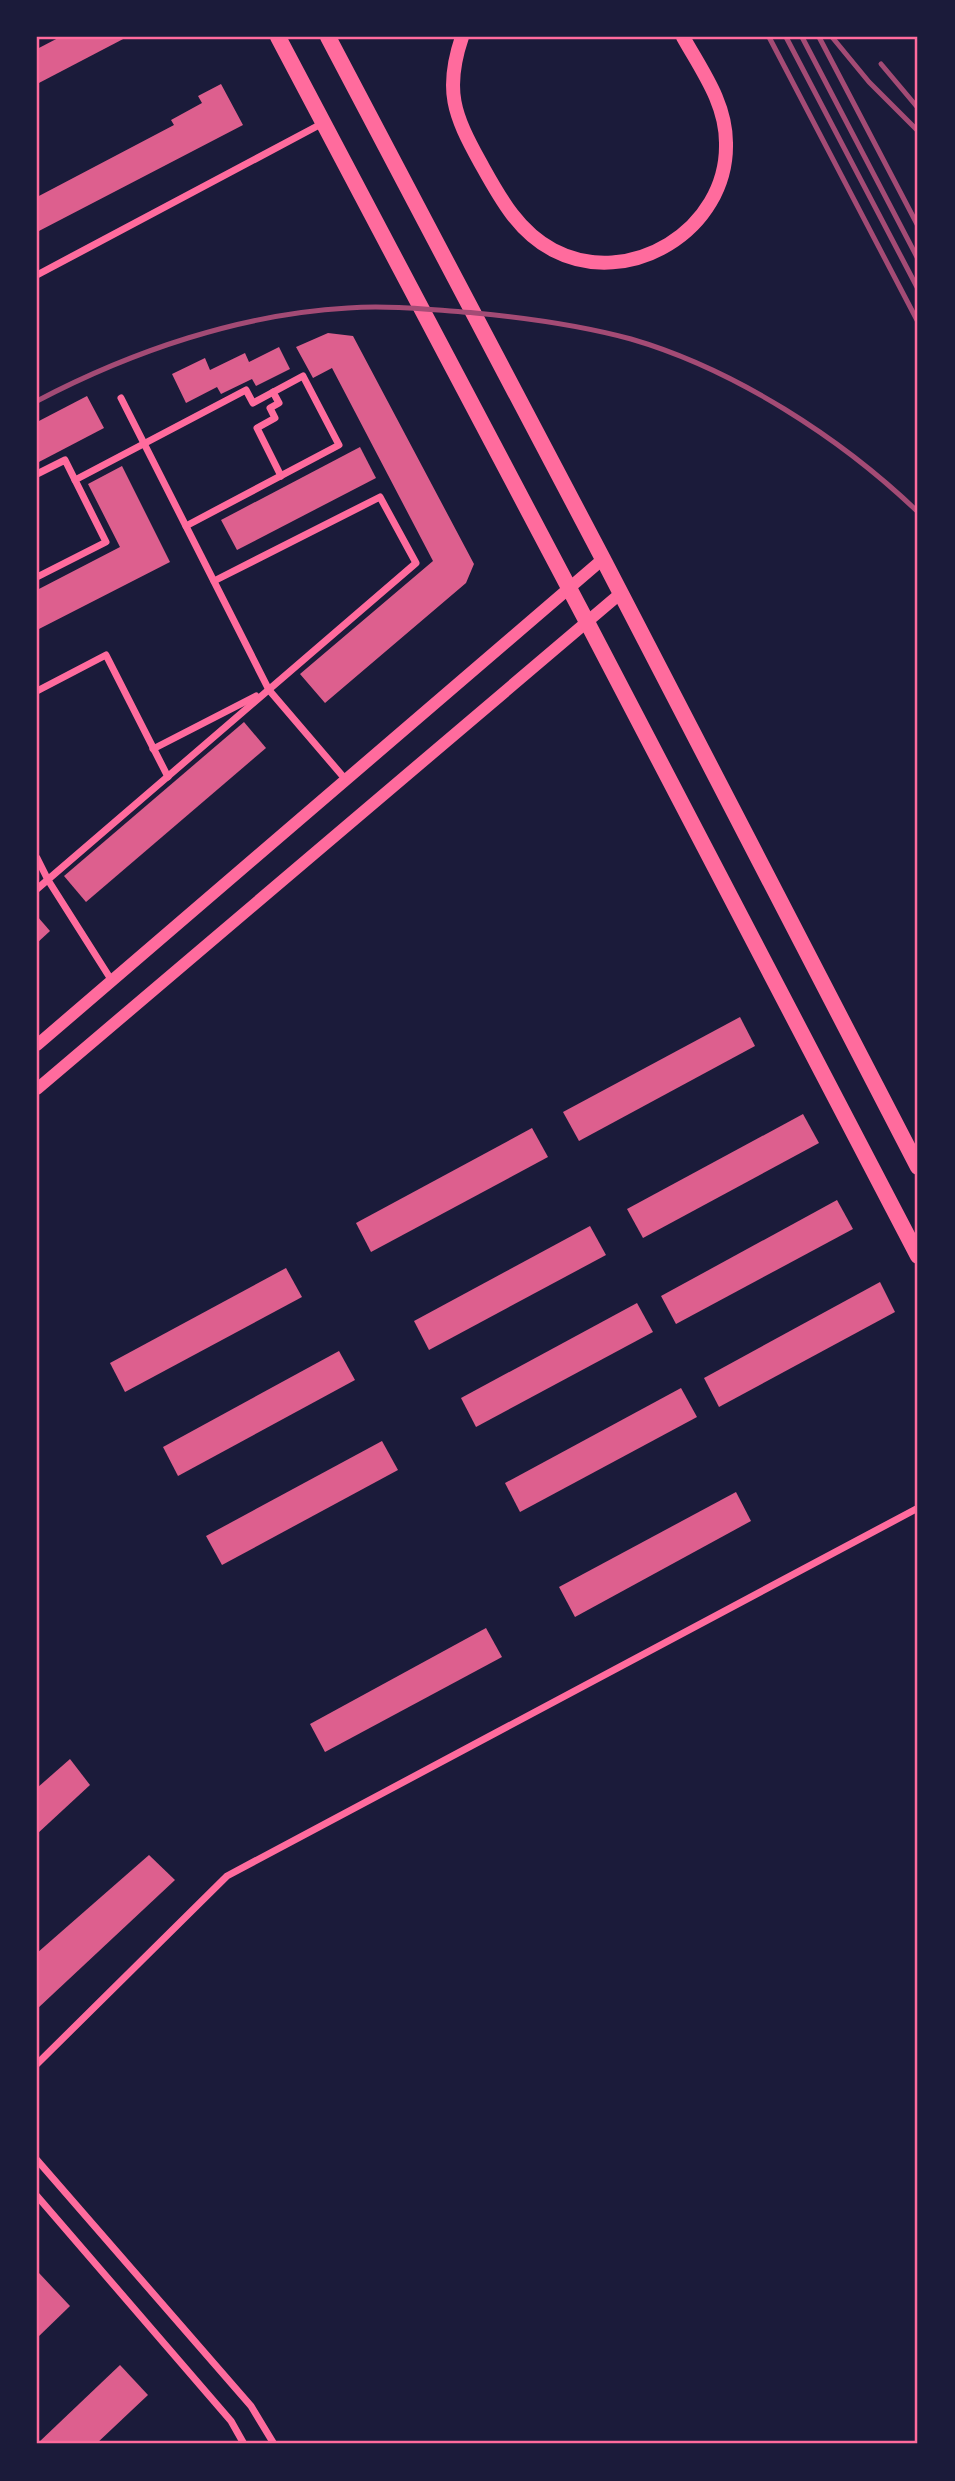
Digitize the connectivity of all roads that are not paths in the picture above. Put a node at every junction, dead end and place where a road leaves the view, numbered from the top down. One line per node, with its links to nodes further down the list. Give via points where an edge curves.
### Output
1 (278, 37): 5 (highway)
2 (328, 37): 14 (highway)
3 (462, 37): 4 (main road, via 453,81 460,127 514,218 554,251 603,264 656,253 678,240 700,219 715,195 727,144 722,113)
4 (683, 37)
5 (324, 122): 6 (street); 17 (highway)
6 (37, 275)
7 (273, 392): 9 (street, via 253,403 246,390); 11 (street, via 279,403 270,408 275,418 257,428); 11 (street, via 303,376 339,445)
8 (121, 398): 9 (street)
9 (144, 444): 12 (street); 13 (street)
10 (37, 474): 12 (street, via 65,460)
11 (281, 475): 13 (street)
12 (75, 480): 15 (street, via 106,542)
13 (186, 526): 16 (street)
14 (603, 559): 17 (street); 18 (highway)
15 (37, 577)
16 (214, 581): 20 (street); 20 (street, via 380,497 416,563)
17 (569, 588): 19 (highway); 24 (street)
18 (621, 593): 19 (street); 31 (highway)
19 (587, 622): 30 (street); 32 (highway)
20 (269, 690): 22 (street); 23 (street); 24 (street)
21 (37, 691): 22 (street, via 106,655)
22 (153, 749): 23 (street)
23 (168, 777): 26 (street)
24 (346, 780): 28 (street)
25 (37, 858): 26 (street)
26 (48, 880): 27 (street); 28 (street)
27 (37, 889)
28 (112, 981): 29 (street)
29 (37, 1045)
30 (37, 1089)
31 (918, 1167)
32 (918, 1256)
33 (918, 1508): 34 (street, via 227,1876)
34 (37, 2064)
35 (37, 2160): 38 (street, via 251,2406)
36 (37, 2196): 37 (street, via 231,2421)
37 (244, 2444)
38 (274, 2444)

